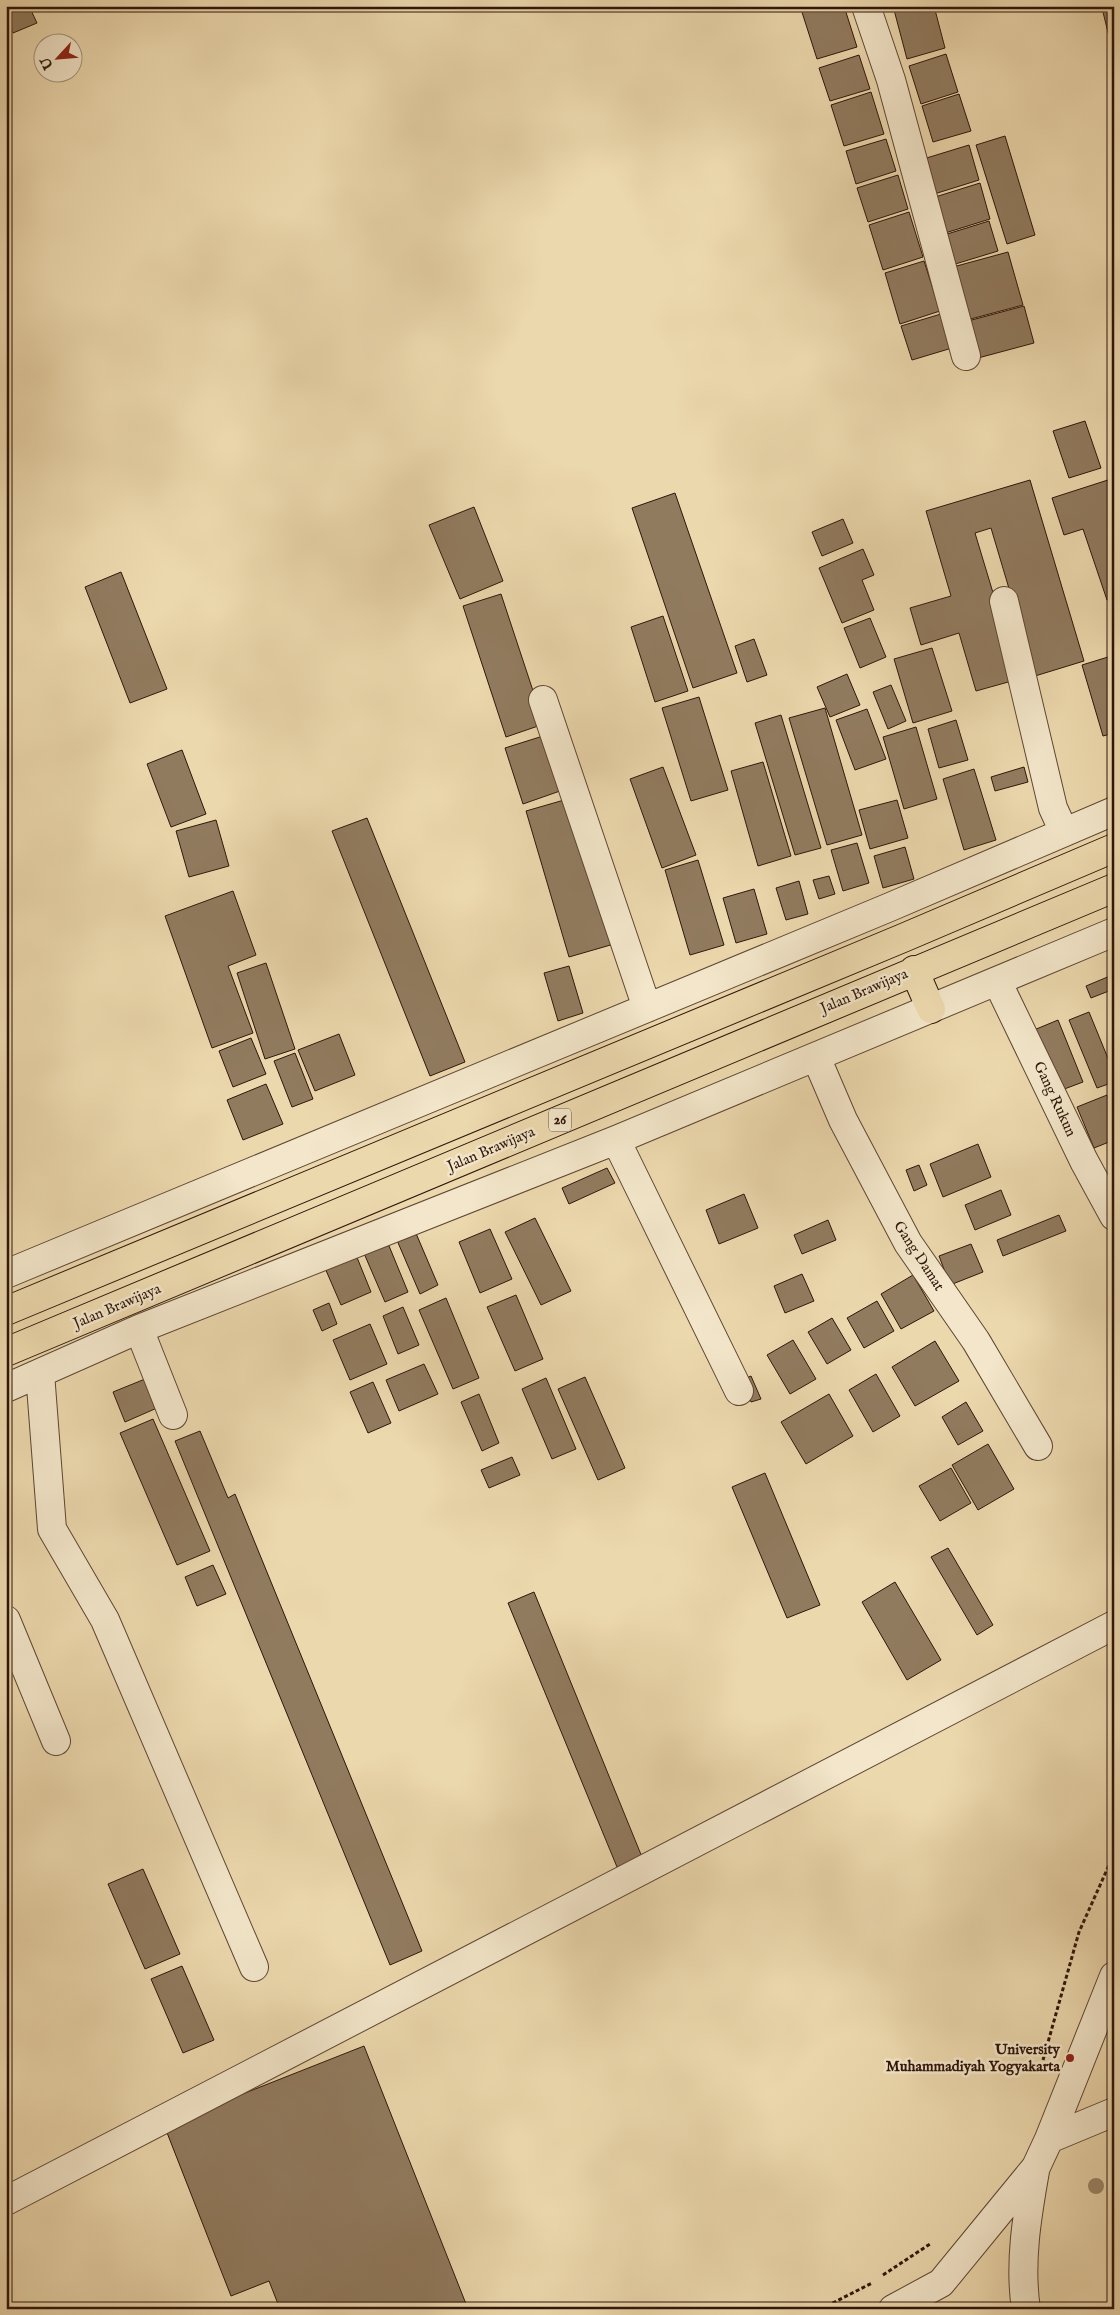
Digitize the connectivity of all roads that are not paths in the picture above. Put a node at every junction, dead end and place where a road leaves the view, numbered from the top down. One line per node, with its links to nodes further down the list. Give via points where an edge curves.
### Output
1 (866, 6): 2 (street, via 894,89)
2 (966, 356)
3 (1004, 601): 6 (street, via 1053,808)
4 (543, 700): 12 (street)
5 (1114, 810): 6 (street)
6 (1064, 832): 12 (street)
7 (1114, 848): 18 (highway, 26)
8 (1114, 888): 10 (highway, Jalan Brawijaya / 26)
9 (1114, 932): 11 (street)
10 (914, 970): 13 (highway); 20 (highway, Jalan Brawijaya / 26)
11 (997, 981): 13 (street); 16 (street, Gang Rukun)
12 (647, 1008): 17 (street)
13 (931, 1010): 14 (street)
14 (816, 1057): 15 (street); 25 (street, Gang Damat, via 843,1120 908,1243 976,1341)
15 (616, 1140): 19 (street); 23 (street)
16 (1114, 1216)
17 (6, 1274)
18 (6, 1311)
19 (139, 1329): 21 (street); 24 (street)
20 (6, 1352)
21 (40, 1373): 22 (street); 29 (street, via 52,1529 105,1620)
22 (6, 1388)
23 (739, 1391)
24 (173, 1415)
25 (1038, 1446)
26 (6, 1620): 28 (street)
27 (1114, 1626): 34 (street)
28 (56, 1741)
29 (254, 1967)
30 (1114, 1976): 32 (street)
31 (1114, 2112): 32 (street)
32 (1049, 2139): 33 (street)
33 (1036, 2168): 35 (street, via 941,2283); 36 (street, via 1026,2222 1023,2276)
34 (6, 2201)
35 (893, 2309)
36 (1026, 2309)

